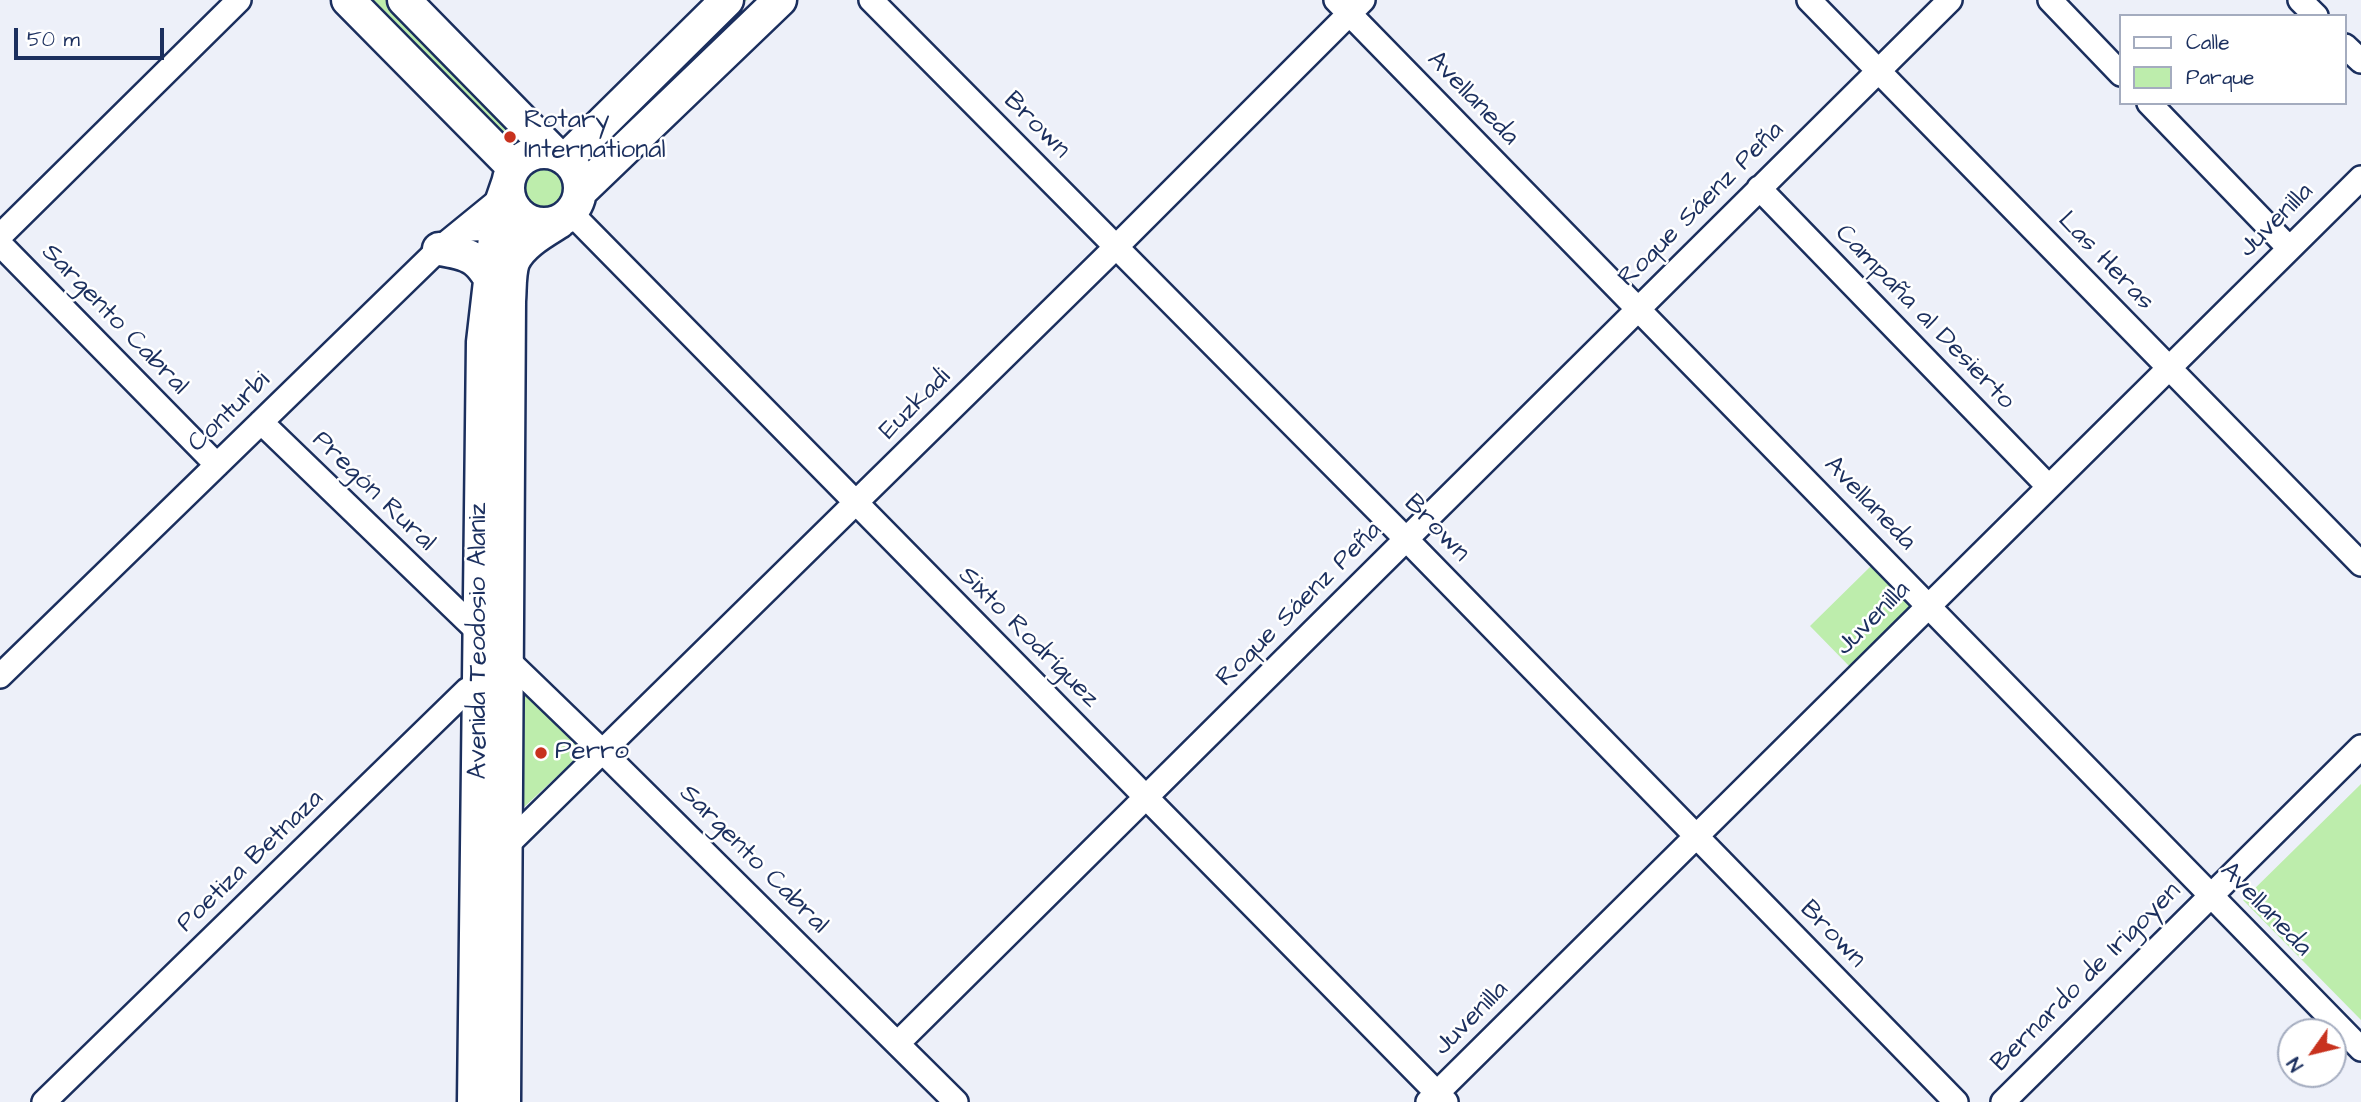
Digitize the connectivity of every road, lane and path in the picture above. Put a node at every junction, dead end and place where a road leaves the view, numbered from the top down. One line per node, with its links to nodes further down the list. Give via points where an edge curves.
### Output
1 (239, 0): 24 (street)
2 (348, 0): 20 (main road)
3 (404, 0): 18 (main road)
4 (727, 0): 18 (main road)
5 (780, 0): 22 (main road, Avenida Teodosio Alaniz)
6 (871, 0): 27 (street, Brown)
7 (1809, 0): 15 (street, Las Heras)
8 (1950, 0): 15 (street, Roque Sáenz Peña)
9 (2050, 0): 16 (street)
10 (2300, 0): 12 (street)
11 (1349, 4): 27 (street, Euzkadi); 30 (street, Avellaneda)
12 (2314, 14)
13 (2347, 48): 14 (street)
14 (2361, 61)
15 (1879, 70): 21 (street, Roque Sáenz Peña); 32 (street, Las Heras)
16 (2120, 73)
17 (2151, 105): 28 (street)
18 (560, 156): 20 (main road, via 527,156); 22 (main road, via 578,173)
19 (2361, 178): 28 (street, Juvenilla)
20 (509, 182): 22 (main road, via 512,204 527,220 537,224); 23 (main road, Avenida Teodosio Alaniz); 25 (street, Conturbi)
21 (1759, 188): 30 (street, Roque Sáenz Peña); 36 (street, Campaña al Desierto)
22 (563, 215): 23 (lane); 31 (main road, Avenida Teodosio Alaniz, via 518,254 512,265); 37 (street, Sixto Rodríguez)
23 (495, 234): 25 (lane); 29 (main road, Avenida Teodosio Alaniz)
24 (0, 236)
25 (447, 243): 29 (main road, via 477,261); 33 (street, Conturbi)
26 (0, 244): 35 (street, Sargento Cabral)
27 (1117, 246): 37 (street, Euzkadi); 38 (street, Brown)
28 (2290, 248): 32 (street, Juvenilla)
29 (490, 278): 31 (main road); 34 (main road, Avenida Teodosio Alaniz, via 483,342)
30 (1638, 308): 38 (street, Roque Sáenz Peña); 40 (street, Avellaneda)
31 (509, 315): 34 (main road, Avenida Teodosio Alaniz)
32 (2169, 367): 36 (street, Juvenilla); 39 (street, Las Heras)
33 (261, 422): 35 (street, Conturbi); 41 (street, Pregón Rural)
34 (495, 422): 41 (main road, Avenida Teodosio Alaniz); 43 (main road, Avenida Teodosio Alaniz)
35 (217, 465): 42 (street, Conturbi)
36 (2048, 486): 40 (street, Juvenilla)
37 (856, 503): 45 (street, Euzkadi); 46 (street, Sixto Rodríguez)
38 (1406, 539): 46 (street, Roque Sáenz Peña); 47 (street, Brown)
39 (2361, 564)
40 (1928, 605): 47 (street, Juvenilla); 49 (street, Avellaneda)
41 (480, 635): 43 (main road, Avenida Teodosio Alaniz)
42 (0, 676)
43 (497, 676): 45 (street, Sargento Cabral); 48 (main road, Avenida Teodosio Alaniz); 53 (street, Poetiza Betnaza, via 467,690); 54 (main road, Avenida Teodosio Alaniz, via 480,751)
44 (2361, 747): 49 (street, Bernardo de Irigoyen)
45 (602, 751): 48 (street, Euzkadi); 50 (street, Sargento Cabral)
46 (1146, 797): 50 (street, Roque Sáenz Peña); 52 (street, Sixto Rodríguez)
47 (1696, 836): 52 (street, Juvenilla); 57 (street, Brown)
48 (505, 847): 55 (main road, Avenida Teodosio Alaniz)
49 (2211, 895): 51 (street, Avellaneda); 58 (street, Bernardo de Irigoyen)
50 (898, 1043): 56 (street, Sargento Cabral)
51 (2361, 1049)
52 (1437, 1099)
53 (44, 1102)
54 (474, 1102)
55 (504, 1102)
56 (956, 1102)
57 (1956, 1102)
58 (2003, 1102)

